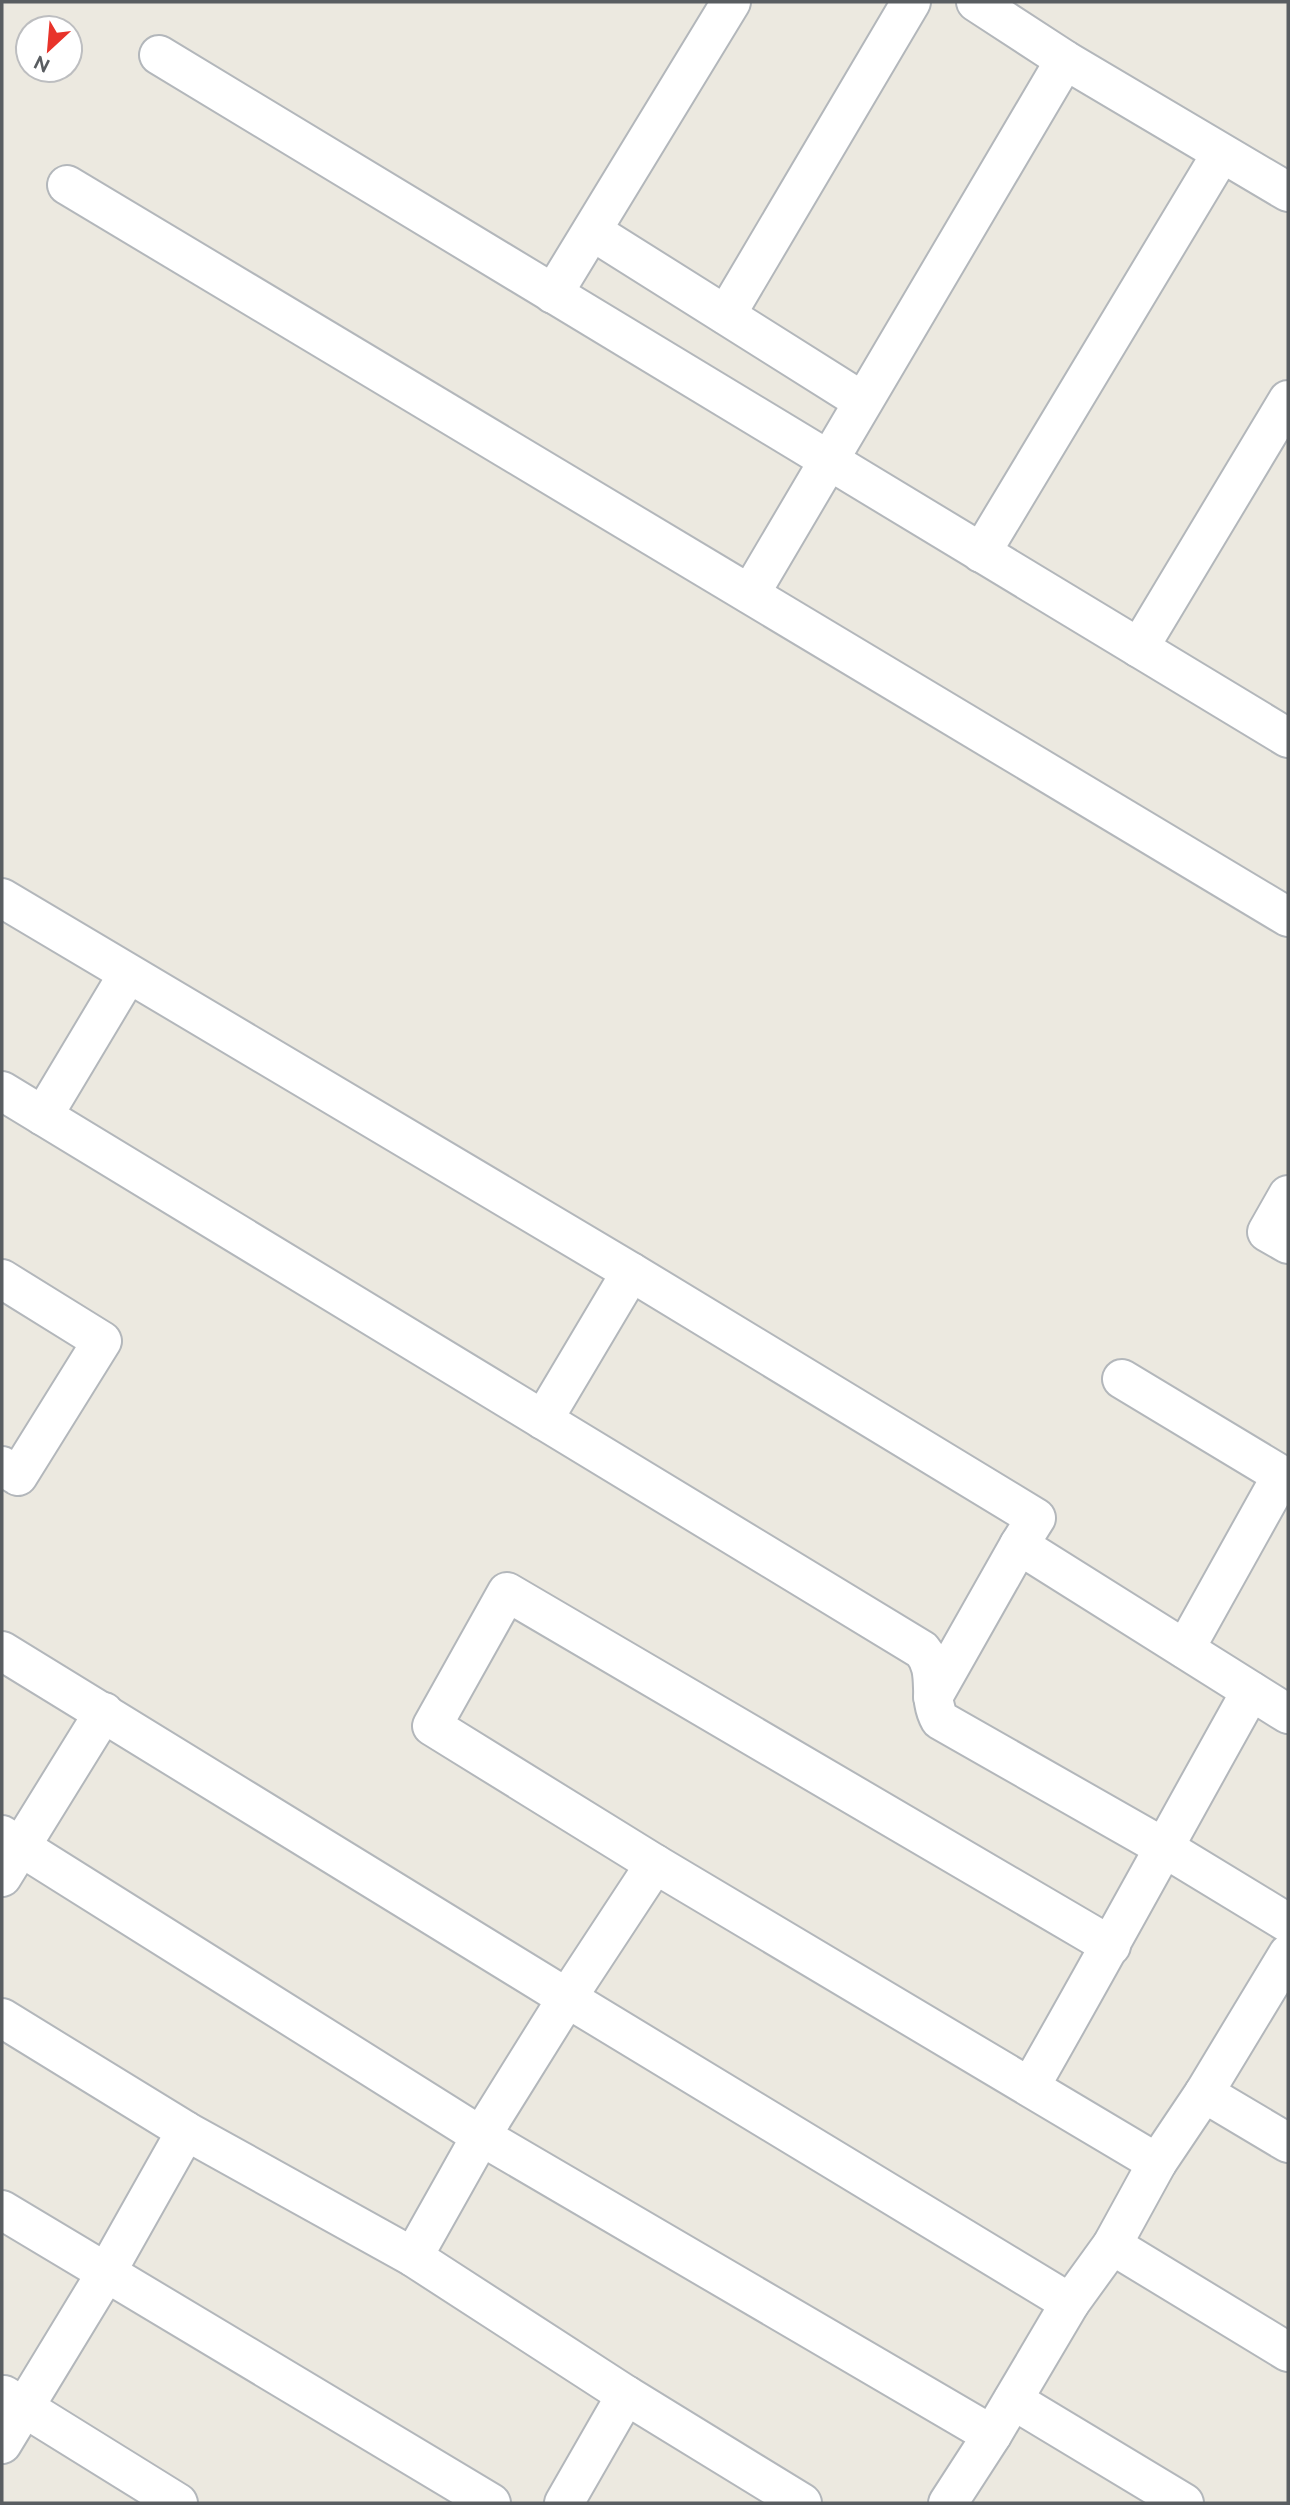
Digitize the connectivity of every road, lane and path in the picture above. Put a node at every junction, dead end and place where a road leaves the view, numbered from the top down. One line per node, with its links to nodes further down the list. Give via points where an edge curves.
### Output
1 (730, 2): 9 (street)
2 (911, 2): 11 (street)
3 (976, 2): 5 (street)
4 (159, 55): 10 (street)
5 (1065, 60): 6 (street); 13 (street)
6 (1221, 154): 8 (street); 15 (street)
7 (67, 185): 16 (street)
8 (1288, 192)
9 (592, 231): 10 (street); 11 (street)
10 (553, 294): 14 (street)
11 (726, 315): 13 (street)
12 (1288, 400): 17 (street)
13 (862, 401): 14 (street)
14 (828, 460): 15 (street); 16 (street)
15 (981, 553): 17 (street)
16 (750, 594): 20 (street)
17 (1139, 648): 18 (street)
18 (1288, 738)
19 (2, 898): 21 (street)
20 (1288, 917)
21 (128, 974): 23 (street); 26 (street)
22 (2, 1091): 23 (street)
23 (43, 1116): 29 (street)
24 (1288, 1195): 25 (street, via 1267,1232)
25 (1288, 1244)
26 (631, 1272): 29 (street); 32 (street, via 1036,1518)
27 (2, 1279): 30 (street, via 102,1341 18,1476)
28 (1122, 1380): 31 (street)
29 (543, 1420): 36 (street, via 922,1650 933,1668)
30 (2, 1466)
31 (1285, 1477): 33 (street)
32 (1019, 1545): 33 (street); 36 (street)
33 (1185, 1649): 35 (street)
34 (2, 1651): 37 (street)
35 (1251, 1691): 38 (street); 39 (street)
36 (933, 1697): 39 (street, via 940,1720 950,1727)
37 (104, 1712): 40 (street); 45 (street)
38 (1288, 1714)
39 (1163, 1847): 42 (street); 43 (street)
40 (8, 1853): 50 (street)
41 (655, 1864): 43 (street, via 432,1726 507,1592); 45 (street); 47 (street)
42 (1288, 1923)
43 (1111, 1946): 47 (street)
44 (1288, 1954): 48 (street)
45 (567, 1998): 50 (street); 57 (street)
46 (2, 2018): 49 (street)
47 (1030, 2087): 52 (street)
48 (1204, 2093): 51 (street); 52 (street)
49 (186, 2131): 55 (street); 56 (street)
50 (481, 2136): 55 (street); 62 (street)
51 (1288, 2143)
52 (1157, 2163): 54 (street)
53 (2, 2210): 56 (street)
54 (1112, 2245): 57 (street); 58 (street)
55 (413, 2257): 59 (street)
56 (106, 2273): 60 (street); 65 (street)
57 (1070, 2302): 61 (street)
58 (1288, 2352)
59 (626, 2395): 66 (street); 67 (street)
60 (13, 2400): 63 (street); 64 (street)
61 (1013, 2400): 62 (street); 69 (street)
62 (992, 2435): 68 (street)
63 (2, 2444)
64 (177, 2503)
65 (491, 2503)
66 (564, 2503)
67 (802, 2503)
68 (948, 2503)
69 (1184, 2503)

